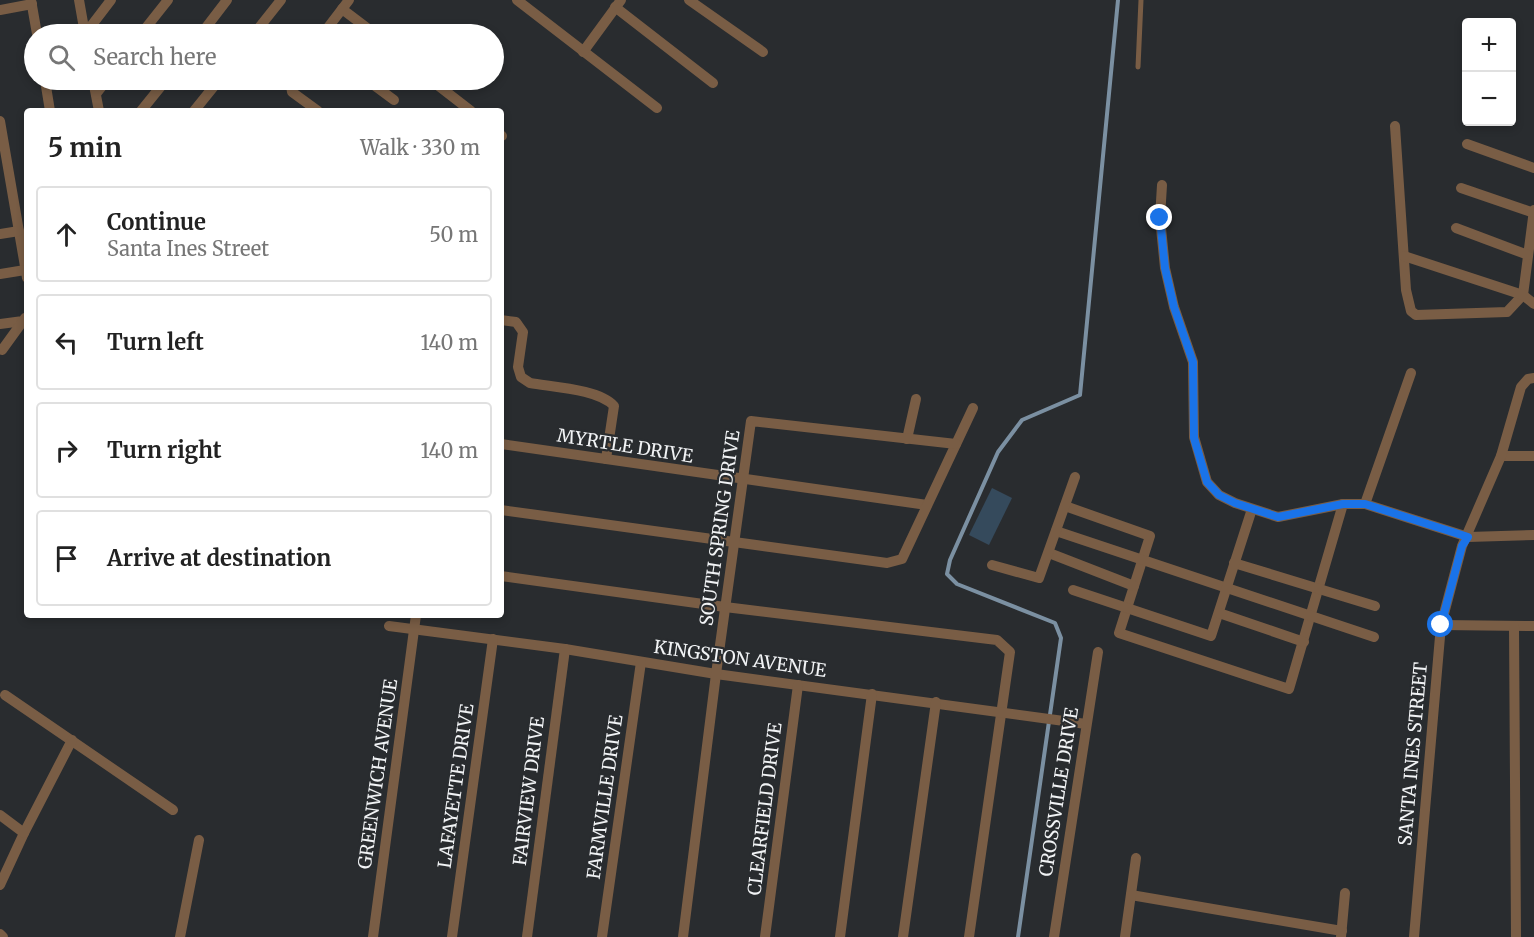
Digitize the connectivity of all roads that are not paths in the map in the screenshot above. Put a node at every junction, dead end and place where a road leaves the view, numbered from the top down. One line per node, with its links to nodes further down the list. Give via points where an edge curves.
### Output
1 (79, 0): 14 (street)
2 (111, 0): 15 (street)
3 (168, 0): 16 (street)
4 (227, 0): 17 (street)
5 (281, 0): 18 (street)
6 (517, 0): 21 (street)
7 (689, 0): 22 (street)
8 (1141, 0): 23 (lane)
9 (32, 2): 12 (street); 13 (street)
10 (346, 4): 19 (street); 20 (street)
11 (618, 4): 21 (street); 24 (street)
12 (0, 10)
13 (35, 24)
14 (83, 24)
15 (93, 24)
16 (149, 24)
17 (209, 24)
18 (262, 24)
19 (331, 24)
20 (365, 24)
21 (583, 52): 41 (street)
22 (763, 52)
23 (1138, 67)
24 (712, 83)
25 (47, 90): 35 (street)
26 (95, 90): 33 (street)
27 (99, 90): 33 (street)
28 (158, 90): 37 (street)
29 (211, 90): 38 (street)
30 (292, 90): 39 (street)
31 (380, 90): 34 (street)
32 (444, 90): 40 (street)
33 (96, 94): 36 (street)
34 (394, 100)
35 (50, 108)
36 (98, 108)
37 (143, 108)
38 (196, 108)
39 (314, 108)
40 (467, 108)
41 (657, 108)
42 (0, 121): 44 (street)
43 (1395, 126): 55 (street)
44 (1, 138): 47 (street)
45 (1467, 144): 46 (street)
46 (1534, 168)
47 (5, 183): 52 (street)
48 (1162, 185): 82 (street, via 1160,218 1165,268 1193,362 1194,438 1207,482 1219,495)
49 (1461, 188): 50 (street)
50 (1534, 212): 54 (street)
51 (1455, 228): 54 (street)
52 (19, 231): 53 (street); 56 (street)
53 (0, 234)
54 (1528, 255): 59 (street)
55 (1404, 256): 59 (street); 59 (street, via 1411,312 1416,315 1507,312)
56 (24, 262)
57 (0, 274): 58 (street)
58 (24, 274)
59 (1523, 294): 60 (street)
60 (1534, 304)
61 (24, 318): 64 (street)
62 (24, 319): 65 (street)
63 (504, 320): 75 (street, via 516,322 523,332 518,367 521,377 530,383 597,395 614,406)
64 (0, 324)
65 (2, 350)
66 (1411, 373): 79 (street)
67 (1534, 378): 73 (street, SANTA INES STREET, via 1521,387)
68 (916, 399): 70 (street)
69 (974, 408): 72 (street)
70 (907, 439): 72 (street, SOUTH SPRING DRIVE); 77 (street, SOUTH SPRING DRIVE, via 752,421)
71 (504, 444): 75 (street, MYRTLE DRIVE)
72 (956, 444): 80 (street)
73 (1501, 456): 74 (street); 86 (street, SANTA INES STREET)
74 (1534, 456)
75 (606, 459): 77 (street, MYRTLE DRIVE)
76 (1075, 477): 81 (street)
77 (744, 481): 80 (street, MYRTLE DRIVE); 87 (street, SOUTH SPRING DRIVE)
78 (1343, 504): 79 (street); 82 (street, via 1278,517); 95 (street)
79 (1365, 504): 86 (street)
80 (927, 505): 87 (street, via 902,560 887,563)
81 (1065, 506): 84 (street); 89 (street, via 1148,534 1151,539)
82 (1252, 509): 90 (street)
83 (504, 510): 87 (street)
84 (1056, 531): 88 (street); 89 (street)
85 (1534, 535): 86 (street)
86 (1468, 537): 103 (street, SANTA INES STREET, via 1462,546)
87 (736, 544): 98 (street, SOUTH SPRING DRIVE)
88 (1049, 553): 91 (street, via 1039,578); 93 (street)
89 (1144, 559): 93 (street); 94 (street)
90 (1234, 563): 94 (street); 95 (street)
91 (992, 565)
92 (504, 576): 98 (street)
93 (1134, 586): 99 (street)
94 (1227, 588): 100 (street); 101 (street)
95 (1320, 588): 97 (street); 101 (street)
96 (1073, 590): 99 (street)
97 (1375, 606)
98 (725, 607): 114 (street, SOUTH SPRING DRIVE); 119 (street, via 997,640 1010,652)
99 (1127, 609): 100 (street, via 1207,636 1212,633); 110 (street, via 1119,633 1289,689)
100 (1219, 613): 110 (street)
101 (1312, 615): 108 (street); 110 (street)
102 (416, 618): 107 (street, GREENWICH AVENUE)
103 (1441, 625): 105 (street); 143 (street, SANTA INES STREET)
104 (389, 626): 107 (street, KINGSTON AVENUE)
105 (1514, 626): 106 (street); 144 (street)
106 (1534, 626)
107 (414, 629): 109 (street, KINGSTON AVENUE); 132 (street, GREENWICH AVENUE)
108 (1374, 637)
109 (493, 639): 111 (street, KINGSTON AVENUE); 133 (street, LAFAYETTE DRIVE)
110 (1304, 642)
111 (565, 649): 113 (street, KINGSTON AVENUE); 134 (street, FAIRVIEW DRIVE)
112 (1098, 652): 120 (street, CROSSVILLE DRIVE)
113 (641, 662): 114 (street, KINGSTON AVENUE); 135 (street, FARMVILLE DRIVE)
114 (716, 674): 115 (street, KINGSTON AVENUE); 136 (street, SOUTH SPRING DRIVE)
115 (798, 685): 116 (street, KINGSTON AVENUE); 137 (street, CLEARFIELD DRIVE)
116 (872, 694): 118 (street, KINGSTON AVENUE); 138 (street)
117 (5, 695): 121 (street)
118 (936, 702): 119 (street, KINGSTON AVENUE); 139 (street)
119 (1002, 711): 120 (street, KINGSTON AVENUE); 140 (street)
120 (1086, 724): 141 (street, CROSSVILLE DRIVE)
121 (72, 740): 122 (street); 124 (street)
122 (173, 810)
123 (0, 815): 124 (street)
124 (24, 833): 127 (street)
125 (199, 840): 131 (street)
126 (1136, 858): 129 (street)
127 (0, 885)
128 (1345, 893): 130 (street)
129 (1131, 895): 130 (street); 142 (street)
130 (1342, 934)
131 (180, 937)
132 (373, 937)
133 (452, 937)
134 (527, 937)
135 (602, 937)
136 (683, 937)
137 (765, 937)
138 (840, 937)
139 (903, 937)
140 (969, 937)
141 (1054, 937)
142 (1125, 937)
143 (1414, 937)
144 (1516, 937)

